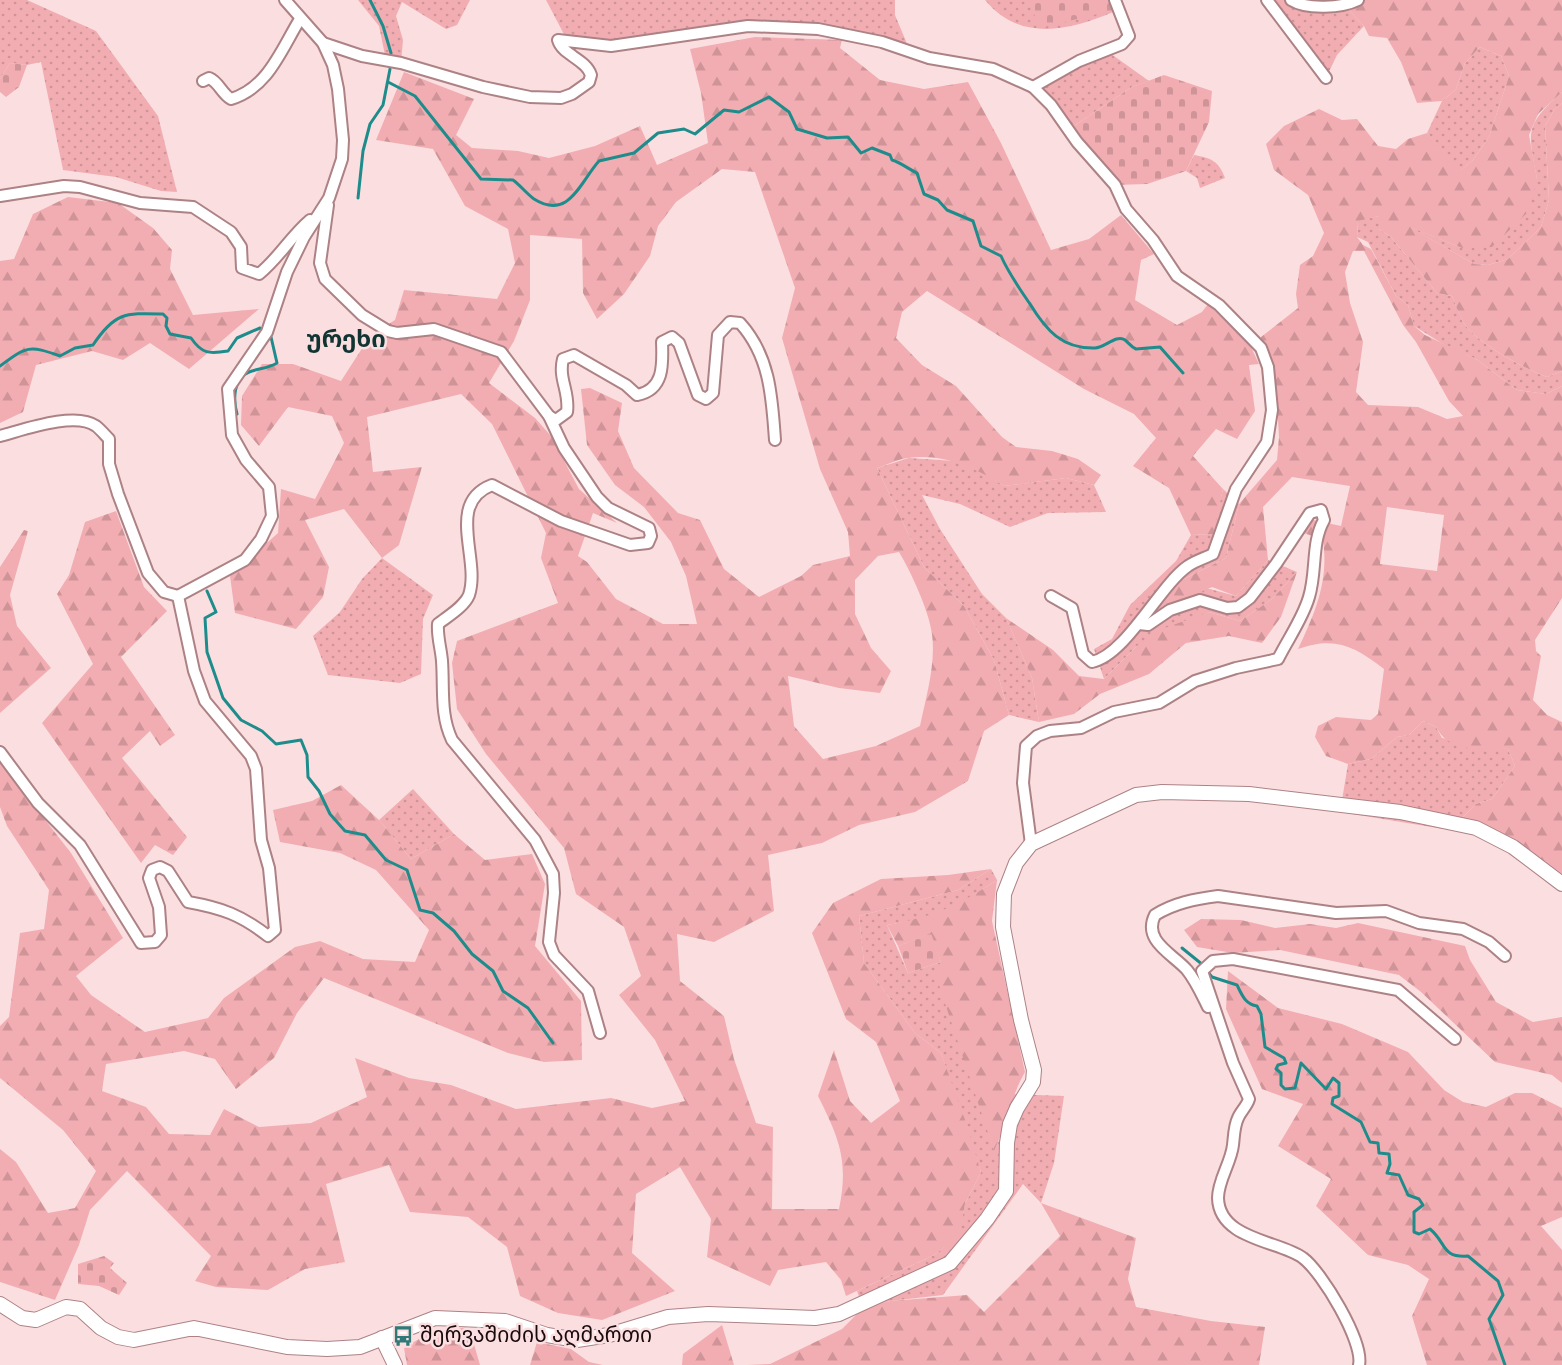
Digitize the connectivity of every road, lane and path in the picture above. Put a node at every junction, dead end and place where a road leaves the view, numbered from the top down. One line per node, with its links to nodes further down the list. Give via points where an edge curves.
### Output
1 (285, 0): 6 (street)
2 (1115, 0): 10 (street, via 1129,36 1122,44 1078,61)
3 (1267, 0): 8 (street)
4 (1291, 0): 5 (street, via 1300,6 1314,6 1344,5)
5 (1358, 0)
6 (300, 19): 7 (street); 9 (street, via 254,90 231,99 215,80)
7 (322, 42): 10 (street, via 483,87 530,97 561,98 583,87 591,75 589,68 564,50 558,40 611,46 748,26 818,29 873,40 929,58 993,69); 12 (street, via 333,65 343,140 342,159)
8 (1326, 78)
9 (203, 81)
10 (1033, 87): 19 (street, via 1115,185 1126,209 1177,276 1237,321 1261,348 1268,367 1272,410 1267,442 1236,489 1213,554 1186,567)
11 (0, 196): 13 (street, via 72,186 140,203 193,207 231,232 241,247 242,268 259,274 274,262 292,235)
12 (328, 198): 13 (street); 14 (street, via 320,263 325,279 362,315 388,331 434,329 501,352)
13 (321, 211): 17 (street, via 287,272 267,332 228,389 231,435 269,487 272,516 245,560)
14 (549, 416): 16 (street, via 556,420 567,412 560,372 563,358 574,355 637,395 649,393 658,382 663,364 662,342 672,337 679,343 698,394 706,399 713,393 717,335 730,322 740,323 752,336 765,365); 24 (street, via 564,448 597,497 608,508 649,528 651,536 648,543 630,545 561,521 492,485 477,491 471,501 467,529 471,561 469,595 438,624 442,707 452,740 528,830 546,858 553,874 554,893 549,942 554,955 588,991)
15 (0, 435): 17 (street, via 75,420 95,425 108,439 109,464 148,573 164,592)
16 (775, 440)
17 (178, 596): 20 (street, via 205,701 251,756 256,769 261,840 269,868 275,930 268,936 223,908 188,902 168,871 160,867 152,870 149,878 159,907 161,935 155,942 141,944 80,845 38,803)
18 (1051, 596): 19 (street, via 1072,608 1083,654 1092,662 1101,660)
19 (1139, 624): 21 (street, via 1148,625 1170,610 1200,600 1238,607 1250,598 1310,513 1321,510 1324,520 1316,534 1317,563 1309,598 1278,659 1195,681 1159,704 1114,712 1081,728 1050,730 1026,746 1023,783)
20 (0, 752)
21 (1030, 844): 22 (street, via 1136,795 1249,794 1400,812 1476,828 1513,847); 28 (street, via 1016,863 1004,894 1003,927 1034,1070 1033,1082 1010,1124 1006,1191 950,1263 840,1314 823,1317 668,1317 577,1340 505,1321 435,1318)
22 (1562, 884)
23 (1505, 956): 26 (street, via 1464,929 1419,923 1386,911 1336,913 1218,896 1165,909 1153,920 1153,937 1188,971)
24 (600, 1033)
25 (1455, 1039): 26 (street, via 1398,990 1233,959 1213,961 1202,970)
26 (1227, 1045): 30 (street, via 1249,1099 1237,1120 1233,1149 1220,1189 1220,1209 1252,1238 1305,1259 1325,1284 1360,1350)
27 (0, 1304): 28 (street, via 22,1318 36,1320 66,1307 80,1309 101,1328 134,1340 194,1328 297,1347 347,1348)
28 (382, 1338): 29 (street)
29 (395, 1365)
30 (1359, 1365)

